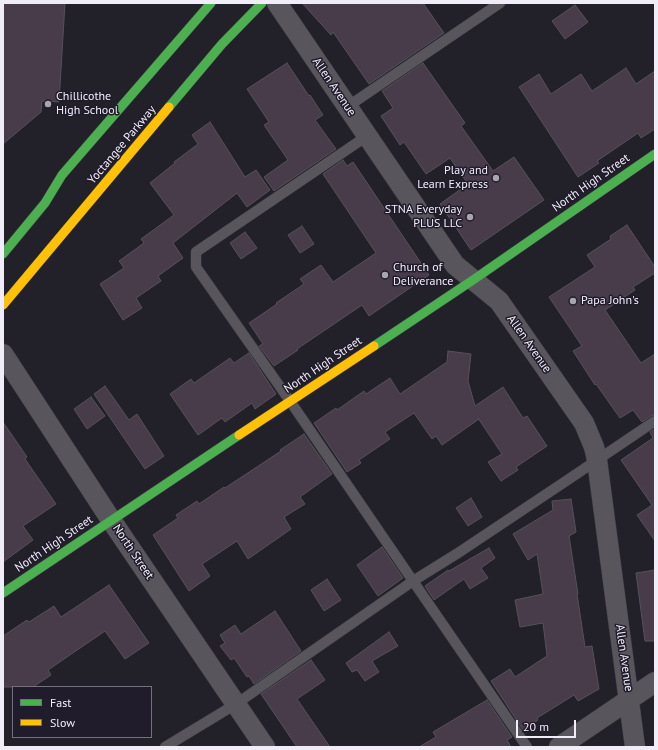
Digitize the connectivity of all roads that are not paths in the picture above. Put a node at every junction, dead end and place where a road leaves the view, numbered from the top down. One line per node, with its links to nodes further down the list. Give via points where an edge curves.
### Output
1 (211, 3): 8 (main road, Yoctangee Parkway, via 62,176 45,203)
2 (262, 3): 10 (main road, Yoctangee Parkway, via 222,44)
3 (277, 3): 5 (street, Allen Avenue)
4 (500, 3): 5 (lane)
5 (347, 107): 6 (street, Allen Avenue)
6 (368, 136): 9 (street, Allen Avenue, via 455,265); 12 (lane, via 196,252 196,267)
7 (655, 154): 9 (main road, North High Street)
8 (3, 254)
9 (473, 280): 12 (main road, North High Street); 14 (street, Allen Avenue, via 499,301 584,423)
10 (3, 305)
11 (3, 354): 15 (street, North Street)
12 (290, 401): 15 (main road, North High Street); 16 (lane)
13 (655, 421): 14 (lane)
14 (598, 460): 16 (lane); 19 (street, Allen Avenue)
15 (111, 520): 17 (main road, North High Street); 20 (street, North Street)
16 (413, 581): 20 (lane); 23 (lane)
17 (3, 593)
18 (655, 682): 19 (street)
19 (630, 700): 24 (street); 25 (street, Allen Avenue)
20 (236, 704): 21 (lane); 22 (street, North Street)
21 (165, 747)
22 (265, 747)
23 (527, 747)
24 (558, 747)
25 (635, 747)

